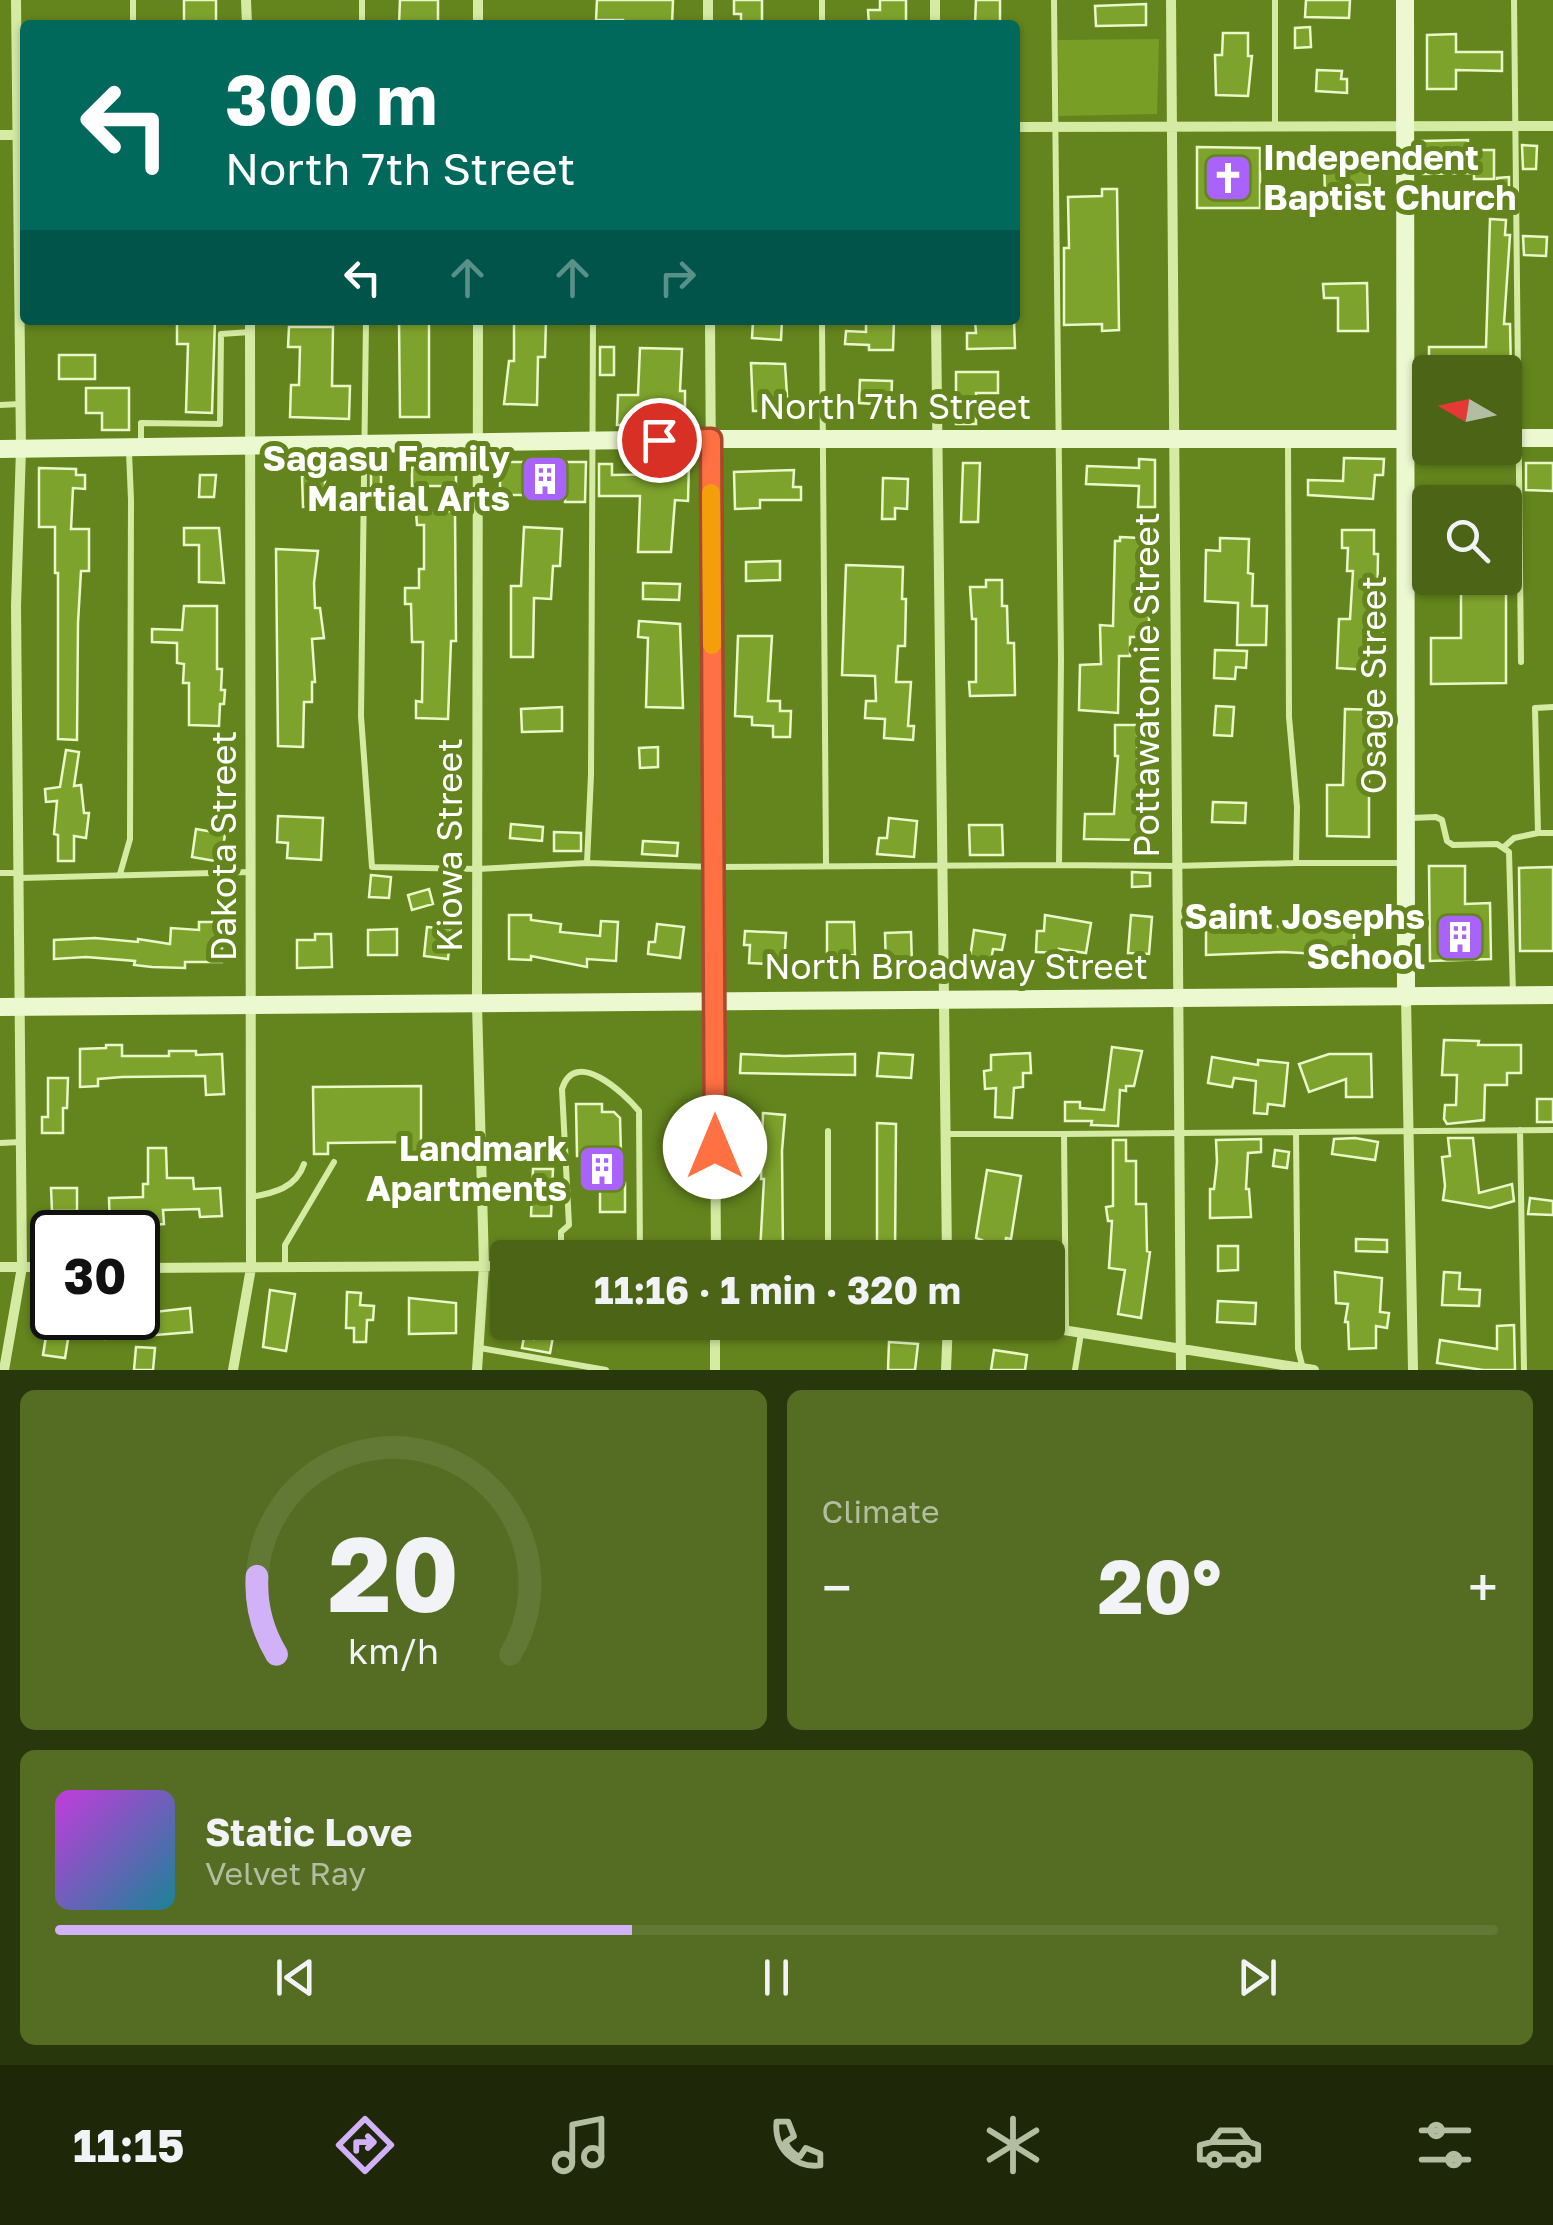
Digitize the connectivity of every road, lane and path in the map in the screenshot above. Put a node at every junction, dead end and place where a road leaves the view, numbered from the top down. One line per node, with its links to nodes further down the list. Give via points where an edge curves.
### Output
1 (16, 0): 7 (street)
2 (1054, 0): 10 (lane)
3 (1171, 0): 12 (street, Pottawatomie Street)
4 (1274, 0): 13 (lane)
5 (1405, 0): 14 (street, Osage Street)
6 (1514, 0): 11 (lane)
7 (20, 108)
8 (1553, 126): 11 (street)
9 (1020, 127): 10 (street)
10 (1055, 127): 12 (street); 31 (lane)
11 (1514, 127): 14 (street); 23 (lane)
12 (1172, 128): 13 (street); 32 (street, Pottawatomie Street)
13 (1275, 128): 14 (street)
14 (1407, 128): 34 (street, Osage Street)
15 (20, 325): 24 (street)
16 (366, 325): 38 (lane)
17 (478, 325): 37 (street, Kiowa Street)
18 (592, 325): 36 (lane)
19 (710, 325): 28 (street)
20 (822, 325): 29 (lane)
21 (936, 325): 30 (street)
22 (250, 326): 39 (street, Dakota Street); 40 (lane, via 222,334 220,424 140,423)
23 (1511, 355)
24 (20, 404): 25 (lane); 42 (street)
25 (0, 405)
26 (1522, 438): 27 (street)
27 (1553, 438)
28 (711, 439): 29 (street, North 7th Street); 36 (street, North 7th Street); 57 (street)
29 (822, 439): 30 (street, North 7th Street); 55 (lane)
30 (936, 439): 31 (street, North 7th Street); 53 (street)
31 (1057, 440): 32 (street, North 7th Street); 54 (lane)
32 (1174, 440): 33 (street, North 7th Street); 56 (street, Pottawatomie Street)
33 (1288, 440): 34 (street, North 7th Street); 52 (lane)
34 (1406, 440): 35 (street, North 7th Street); 46 (street, Osage Street)
35 (1412, 440)
36 (592, 441): 37 (street, North 7th Street); 51 (lane)
37 (478, 443): 38 (street, North 7th Street); 58 (street, Kiowa Street)
38 (364, 445): 39 (street, North 7th Street); 58 (lane, via 361,716 372,867)
39 (250, 446): 40 (street, North 7th Street); 59 (street, Dakota Street)
40 (135, 448): 42 (street, North 7th Street); 61 (lane, via 130,839)
41 (0, 449): 42 (street, North 7th Street)
42 (20, 449): 62 (street)
43 (1511, 465): 44 (lane)
44 (1520, 662)
45 (1553, 707): 47 (lane, via 1534,708)
46 (1406, 818): 49 (lane, via 1442,820 1453,845); 50 (street, Osage Street)
47 (1538, 833): 48 (lane); 49 (lane)
48 (1553, 833)
49 (1505, 846): 64 (lane)
50 (1406, 862): 52 (lane); 65 (street, Osage Street)
51 (587, 863): 57 (lane); 58 (lane)
52 (1296, 863): 56 (lane)
53 (942, 864): 54 (lane); 55 (lane); 68 (street)
54 (1059, 864): 56 (lane)
55 (826, 865): 57 (lane)
56 (1175, 866): 67 (street, Pottawatomie Street)
57 (713, 867): 66 (street)
58 (478, 869): 69 (street, Kiowa Street)
59 (252, 872): 61 (lane); 70 (street, Dakota Street)
60 (0, 873): 62 (lane)
61 (120, 874): 62 (lane)
62 (20, 875): 72 (street)
63 (1553, 994): 64 (street, North Broadway Street)
64 (1513, 996): 65 (street, North Broadway Street)
65 (1406, 998): 67 (street, North Broadway Street); 73 (street, Osage Street)
66 (714, 999): 68 (street, North Broadway Street); 69 (street, North Broadway Street); 88 (street)
67 (1176, 1000): 68 (street, North Broadway Street); 77 (street, Pottawatomie Street)
68 (944, 1001): 79 (street)
69 (477, 1004): 70 (street, North Broadway Street); 91 (street, Kiowa Street)
70 (252, 1006): 72 (street, North Broadway Street); 85 (street, Dakota Street)
71 (0, 1007): 72 (street, North Broadway Street)
72 (22, 1007): 81 (street)
73 (1408, 1130): 74 (lane); 78 (lane); 115 (street, Osage Street)
74 (1520, 1130): 75 (lane); 116 (lane)
75 (1553, 1130)
76 (828, 1131): 89 (lane)
77 (1178, 1131): 78 (lane); 80 (lane); 104 (street, Pottawatomie Street)
78 (1296, 1132): 106 (lane, via 1298,1349)
79 (946, 1134): 80 (lane); 90 (street)
80 (1064, 1134): 99 (lane)
81 (22, 1142): 82 (lane); 93 (street)
82 (0, 1143)
83 (334, 1162): 98 (lane, via 286,1245)
84 (304, 1164): 85 (lane, via 292,1183)
85 (252, 1197): 97 (street, Dakota Street)
86 (561, 1240): 87 (lane, via 569,1225 562,1089 565,1079 586,1072 598,1074 640,1111)
87 (640, 1240)
88 (716, 1240)
89 (828, 1240)
90 (948, 1240)
91 (484, 1266): 92 (street); 98 (street); 103 (street, Kiowa Street)
92 (490, 1266)
93 (22, 1267): 94 (street); 95 (street); 107 (street)
94 (30, 1267)
95 (0, 1268)
96 (160, 1268): 97 (street)
97 (251, 1268): 98 (street); 105 (street, Dakota Street)
98 (285, 1268)
99 (1066, 1331): 100 (street)
100 (1081, 1333): 104 (street); 113 (lane)
101 (716, 1340): 111 (street)
102 (947, 1340): 112 (street)
103 (480, 1348): 109 (street, Kiowa Street); 110 (lane)
104 (1181, 1350): 106 (street); 114 (street, Pottawatomie Street)
105 (233, 1369): 108 (lane)
106 (1306, 1369)
107 (4, 1370)
108 (246, 1370)
109 (477, 1370)
110 (606, 1370)
111 (715, 1370)
112 (946, 1370)
113 (1075, 1370)
114 (1181, 1370)
115 (1413, 1370)
116 (1524, 1370)

